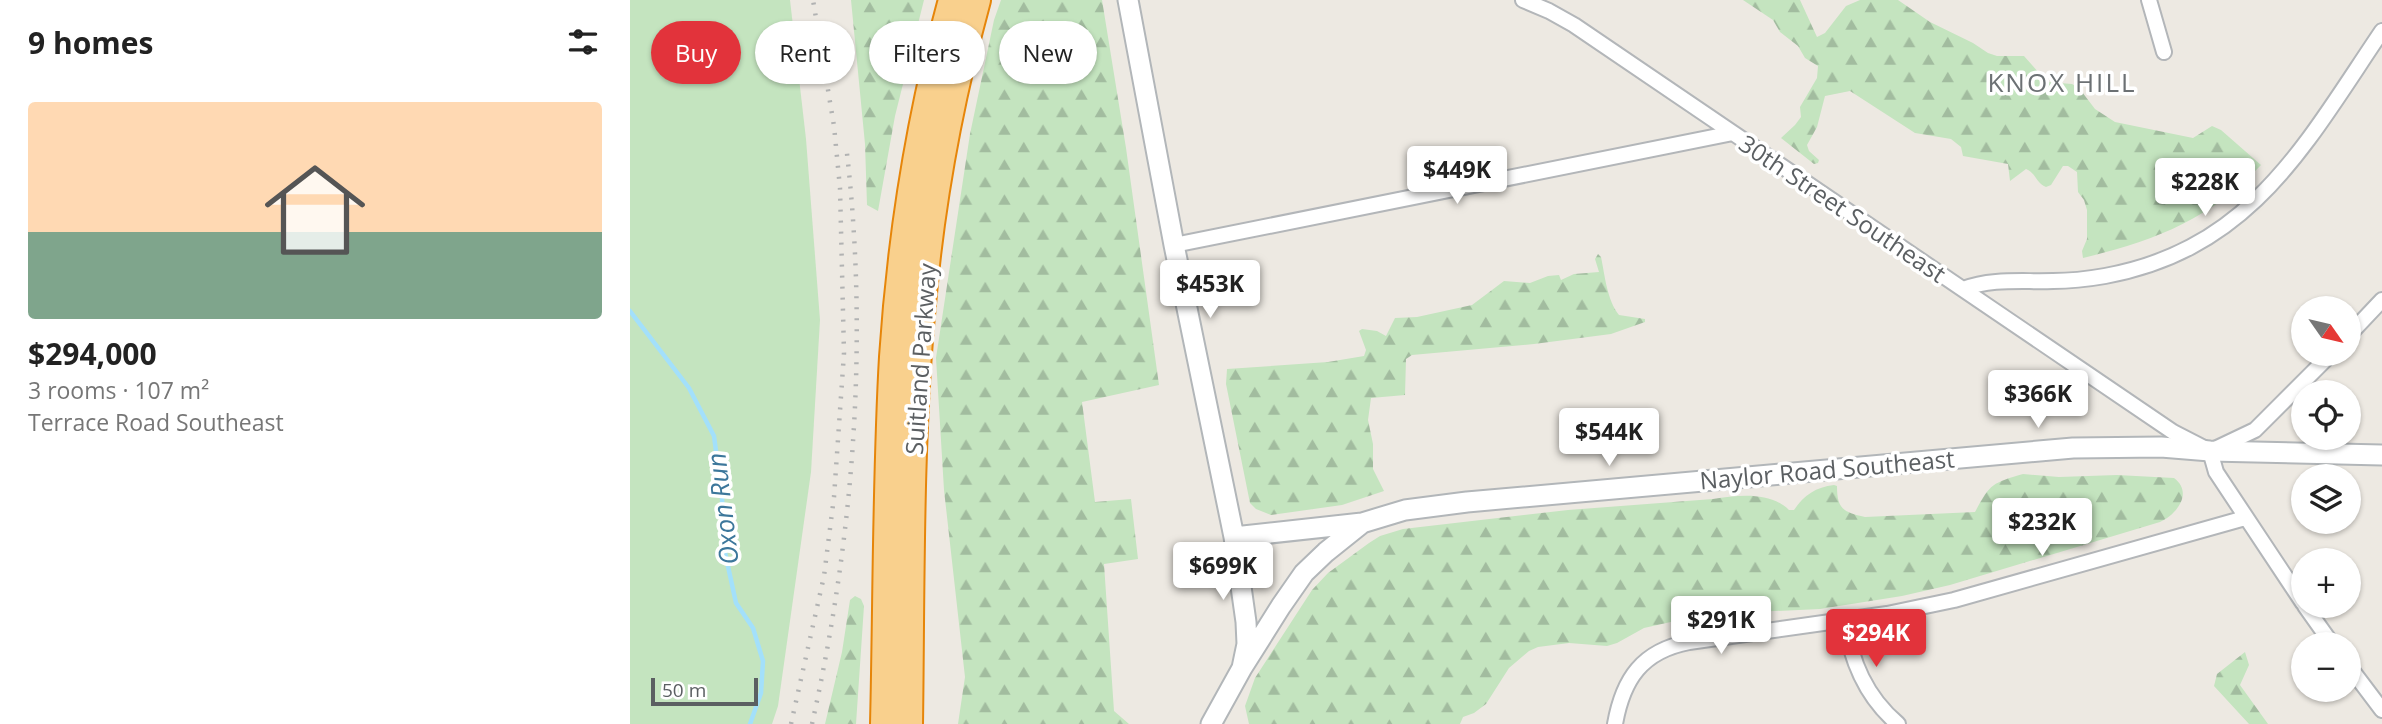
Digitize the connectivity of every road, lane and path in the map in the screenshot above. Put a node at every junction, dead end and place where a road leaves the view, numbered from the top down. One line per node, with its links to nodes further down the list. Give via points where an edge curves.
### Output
1 (953, 0): 24 (highway, Suitland Parkway, via 920,148 900,278 890,432)
2 (977, 0): 25 (highway, Suitland Parkway, via 941,165 922,306)
3 (1128, 0): 9 (main road)
4 (1523, 0): 8 (street, via 1574,25)
5 (2150, 0): 7 (street)
6 (2382, 31): 10 (street, via 2284,172 2210,236 2149,264 2106,276 1993,282)
7 (2164, 52)
8 (1733, 133): 9 (street, 30th Street Southeast); 10 (street, 30th Street Southeast)
9 (1174, 245): 18 (main road)
10 (1964, 289): 14 (street, 30th Street Southeast, via 2174,432)
11 (2382, 300): 12 (street)
12 (2361, 322)
13 (2319, 366): 14 (street, via 2255,430)
14 (2210, 451): 15 (main road, Naylor Road Southeast); 16 (street, via 2216,472); 17 (main road, Naylor Road Southeast, via 2139,447 2007,453 1467,502 1405,510)
15 (2382, 455)
16 (2245, 517): 19 (street); 20 (street, via 1962,598)
17 (1362, 523): 18 (main road, Naylor Road Southeast); 21 (main road, via 1304,573)
18 (1234, 537): 21 (main road, via 1246,622)
19 (2291, 585)
20 (1845, 620): 27 (street, via 1666,649 1630,678); 28 (street, via 1863,682)
21 (1242, 668): 26 (main road)
22 (2361, 682): 23 (street)
23 (2382, 710)
24 (884, 724)
25 (909, 724)
26 (1211, 724)
27 (1615, 724)
28 (1898, 724)

